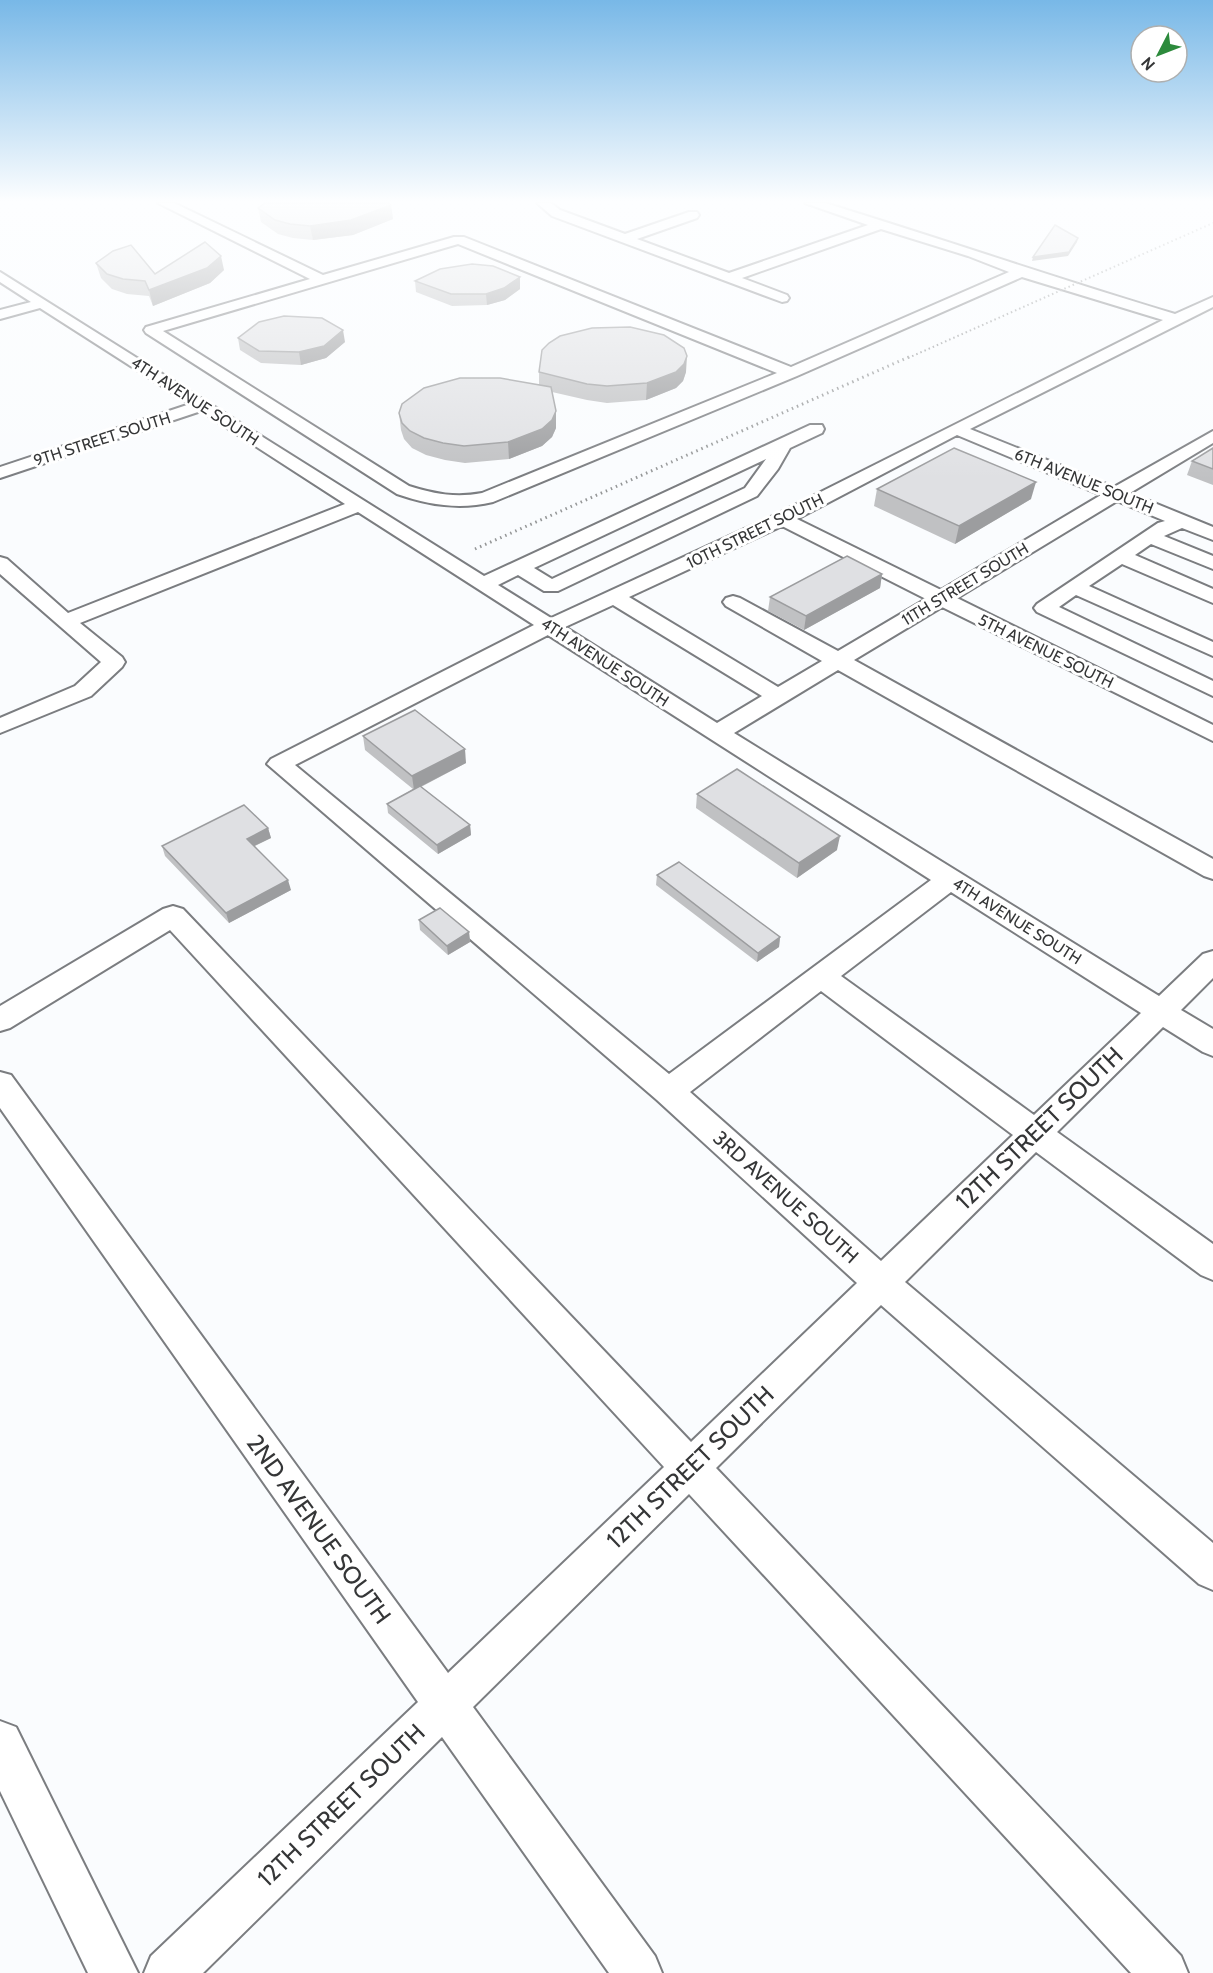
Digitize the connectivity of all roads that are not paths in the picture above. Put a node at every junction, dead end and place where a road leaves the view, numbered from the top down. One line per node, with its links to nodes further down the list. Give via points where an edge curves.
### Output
1 (29, 295): 9 (street, 4TH AVENUE SOUTH)
2 (267, 295): 12 (street, via 151,330 403,490 438,502 486,498)
3 (596, 295): 12 (street)
4 (774, 295): 7 (street)
5 (968, 295): 12 (street)
6 (1097, 295): 11 (street)
7 (782, 298)
8 (1213, 301): 11 (street, 10TH STREET SOUTH)
9 (42, 303): 10 (street); 13 (street, 4TH AVENUE SOUTH)
10 (0, 315)
11 (1175, 319): 15 (street, 10TH STREET SOUTH)
12 (790, 373)
13 (203, 405): 18 (street, 9TH STREET SOUTH); 20 (street, 4TH AVENUE SOUTH)
14 (816, 429): 17 (street)
15 (956, 429): 19 (street, 6TH AVENUE SOUTH); 21 (street, 10TH STREET SOUTH)
16 (1213, 436): 19 (street, 11TH STREET SOUTH)
17 (783, 444): 22 (street); 26 (street, via 751,492)
18 (0, 473)
19 (1116, 494): 23 (street, 6TH AVENUE SOUTH); 36 (street, 11TH STREET SOUTH)
20 (359, 505): 32 (street, 4TH AVENUE SOUTH); 38 (street)
21 (782, 519): 29 (street, 10TH STREET SOUTH); 36 (street, 5TH AVENUE SOUTH)
22 (616, 522): 26 (street); 31 (street)
23 (1184, 522): 24 (street, 6TH AVENUE SOUTH); 25 (street, via 1165,527)
24 (1213, 534)
25 (1150, 537): 27 (street); 30 (street)
26 (650, 540): 29 (street); 31 (street, via 551,587)
27 (1120, 556): 33 (street); 35 (street)
28 (0, 562): 38 (street)
29 (690, 562): 34 (street, 10TH STREET SOUTH)
30 (1213, 563)
31 (518, 567): 32 (street)
32 (483, 584): 39 (street, 4TH AVENUE SOUTH)
33 (1075, 587): 40 (street); 42 (street, via 1044,608)
34 (615, 597): 39 (street, 10TH STREET SOUTH); 43 (street)
35 (1213, 597)
36 (941, 599): 41 (street, 11TH STREET SOUTH); 46 (street, 5TH AVENUE SOUTH)
37 (734, 602): 41 (street)
38 (65, 622): 44 (street, via 114,662 83,691)
39 (551, 627): 45 (street, 4TH AVENUE SOUTH); 47 (street, 10TH STREET SOUTH, via 514,642 279,764)
40 (1213, 650)
41 (838, 660): 43 (street, 11TH STREET SOUTH); 48 (street)
42 (1213, 689)
43 (778, 696): 45 (street, 11TH STREET SOUTH)
44 (0, 726)
45 (717, 733): 49 (street, 4TH AVENUE SOUTH)
46 (1213, 734)
47 (356, 827): 56 (street, 3RD AVENUE SOUTH)
48 (1213, 870)
49 (950, 879): 51 (street); 52 (street, 4TH AVENUE SOUTH)
50 (1213, 961): 52 (street, 12TH STREET SOUTH)
51 (820, 976): 56 (street); 57 (street)
52 (1161, 1011): 54 (street, 4TH AVENUE SOUTH); 57 (street, 12TH STREET SOUTH)
53 (0, 1020): 60 (street, via 173,916)
54 (1213, 1044)
55 (0, 1084): 62 (street, 2ND AVENUE SOUTH)
56 (668, 1091): 59 (street, 3RD AVENUE SOUTH)
57 (1034, 1133): 58 (street); 59 (street, 12TH STREET SOUTH)
58 (1213, 1264)
59 (880, 1282): 60 (street, 12TH STREET SOUTH); 61 (street, 3RD AVENUE SOUTH)
60 (689, 1467): 62 (street, 12TH STREET SOUTH); 67 (street)
61 (1213, 1570)
62 (445, 1704): 65 (street, 12TH STREET SOUTH); 66 (street, 2ND AVENUE SOUTH)
63 (0, 1743): 64 (street)
64 (114, 1973)
65 (168, 1973)
66 (638, 1973)
67 (1164, 1973)

